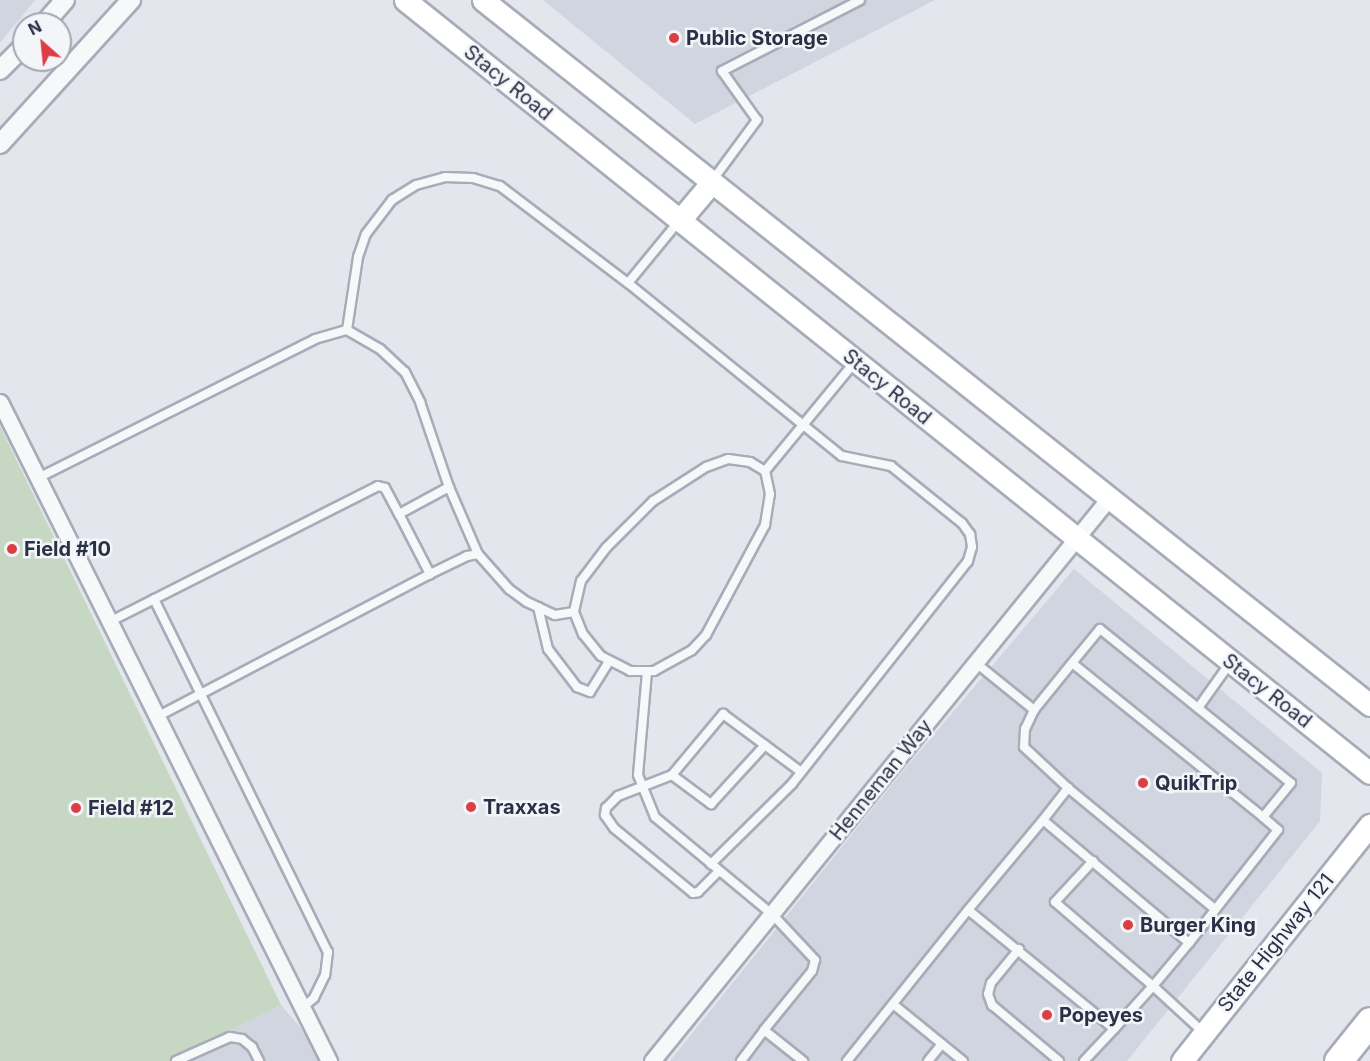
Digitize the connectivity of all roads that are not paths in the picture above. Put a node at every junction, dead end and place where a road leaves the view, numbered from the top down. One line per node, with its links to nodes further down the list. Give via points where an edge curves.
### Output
1 (65, 0): 6 (street)
2 (131, 0): 9 (street)
3 (405, 0): 11 (main road, Stacy Road)
4 (860, 0): 10 (lane, via 722,71 757,120)
5 (492, 3): 10 (main road)
6 (54, 12)
7 (12, 58): 8 (street)
8 (0, 70)
9 (0, 144)
10 (712, 182): 11 (main road); 20 (main road)
11 (680, 220): 12 (lane); 14 (main road, Stacy Road)
12 (628, 283): 13 (lane, via 518,196 473,178 445,177 416,185 392,200 366,234 358,257); 16 (lane)
13 (347, 330): 18 (lane, via 315,339); 19 (lane, via 380,349 405,372 420,402)
14 (855, 361): 16 (lane); 22 (main road, Stacy Road)
15 (0, 402): 18 (street)
16 (804, 425): 17 (lane); 40 (lane, via 842,456 891,466 962,523 970,534 972,547 968,561)
17 (765, 471): 27 (lane, via 750,462 728,459 706,467 653,501 592,564 581,581); 33 (lane, via 770,494 765,525 716,621 692,650 672,664)
18 (38, 477): 28 (street)
19 (449, 487): 21 (lane); 23 (lane)
20 (1109, 498): 22 (street, Henneman Way); 35 (main road)
21 (399, 514): 24 (lane); 25 (lane, via 385,488 378,486)
22 (1076, 540): 30 (main road, Stacy Road); 31 (street, Henneman Way)
23 (478, 554): 24 (lane); 26 (lane, via 509,589)
24 (429, 574): 34 (lane)
25 (154, 599): 28 (lane); 34 (lane)
26 (537, 607): 27 (lane, via 555,615); 29 (lane, via 548,649 577,687 590,692)
27 (574, 612): 29 (lane, via 590,645)
28 (111, 621): 38 (street)
29 (609, 662): 33 (lane, via 630,671)
30 (1230, 662): 36 (lane); 41 (main road, Stacy Road)
31 (976, 663): 37 (lane); 55 (street, Henneman Way)
32 (1072, 663): 36 (lane, via 1100,629); 37 (lane); 45 (lane)
33 (648, 672): 43 (lane, via 637,753)
34 (201, 693): 38 (lane); 60 (lane, via 328,952 325,975 314,998)
35 (1370, 705)
36 (1197, 708): 45 (lane, via 1291,783)
37 (1034, 710): 44 (lane, via 1025,729 1024,747)
38 (158, 716): 60 (street)
39 (765, 745): 40 (lane); 42 (lane, via 711,804); 42 (lane, via 723,714)
40 (801, 772): 51 (lane, via 762,818)
41 (1370, 773)
42 (672, 775): 43 (lane)
43 (642, 788): 51 (lane, via 655,817); 52 (lane, via 610,802 605,815 614,828 693,893)
44 (1068, 788): 46 (lane); 53 (lane)
45 (1263, 817): 53 (lane, via 1278,830)
46 (1043, 820): 49 (lane); 54 (lane)
47 (1370, 825): 50 (main road, State Highway 121)
48 (1370, 846): 50 (main road)
49 (1093, 861): 56 (lane); 58 (lane, via 1055,902)
50 (1340, 862): 64 (main road, State Highway 121)
51 (711, 864): 52 (lane)
52 (719, 871): 55 (lane)
53 (1215, 909): 56 (lane)
54 (968, 910): 57 (lane); 59 (lane)
55 (772, 914): 63 (lane, via 815,960 812,971); 69 (street, Henneman Way)
56 (1190, 943): 58 (lane)
57 (1019, 949): 62 (lane); 75 (lane, via 991,983 988,994 992,1005)
58 (1153, 986): 62 (lane); 64 (lane)
59 (893, 1004): 65 (lane); 72 (lane)
60 (303, 1007): 68 (street)
61 (1370, 1021): 78 (highway)
62 (1113, 1029): 76 (lane)
63 (764, 1030): 70 (lane); 71 (lane)
64 (1204, 1033): 77 (main road, State Highway 121)
65 (942, 1044): 73 (lane); 74 (lane)
66 (176, 1061): 67 (lane, via 230,1037 242,1039 252,1047)
67 (259, 1061)
68 (328, 1061)
69 (652, 1061)
70 (741, 1061)
71 (803, 1061)
72 (848, 1061)
73 (928, 1061)
74 (963, 1061)
75 (1059, 1061)
76 (1083, 1061)
77 (1182, 1061)
78 (1338, 1061)

